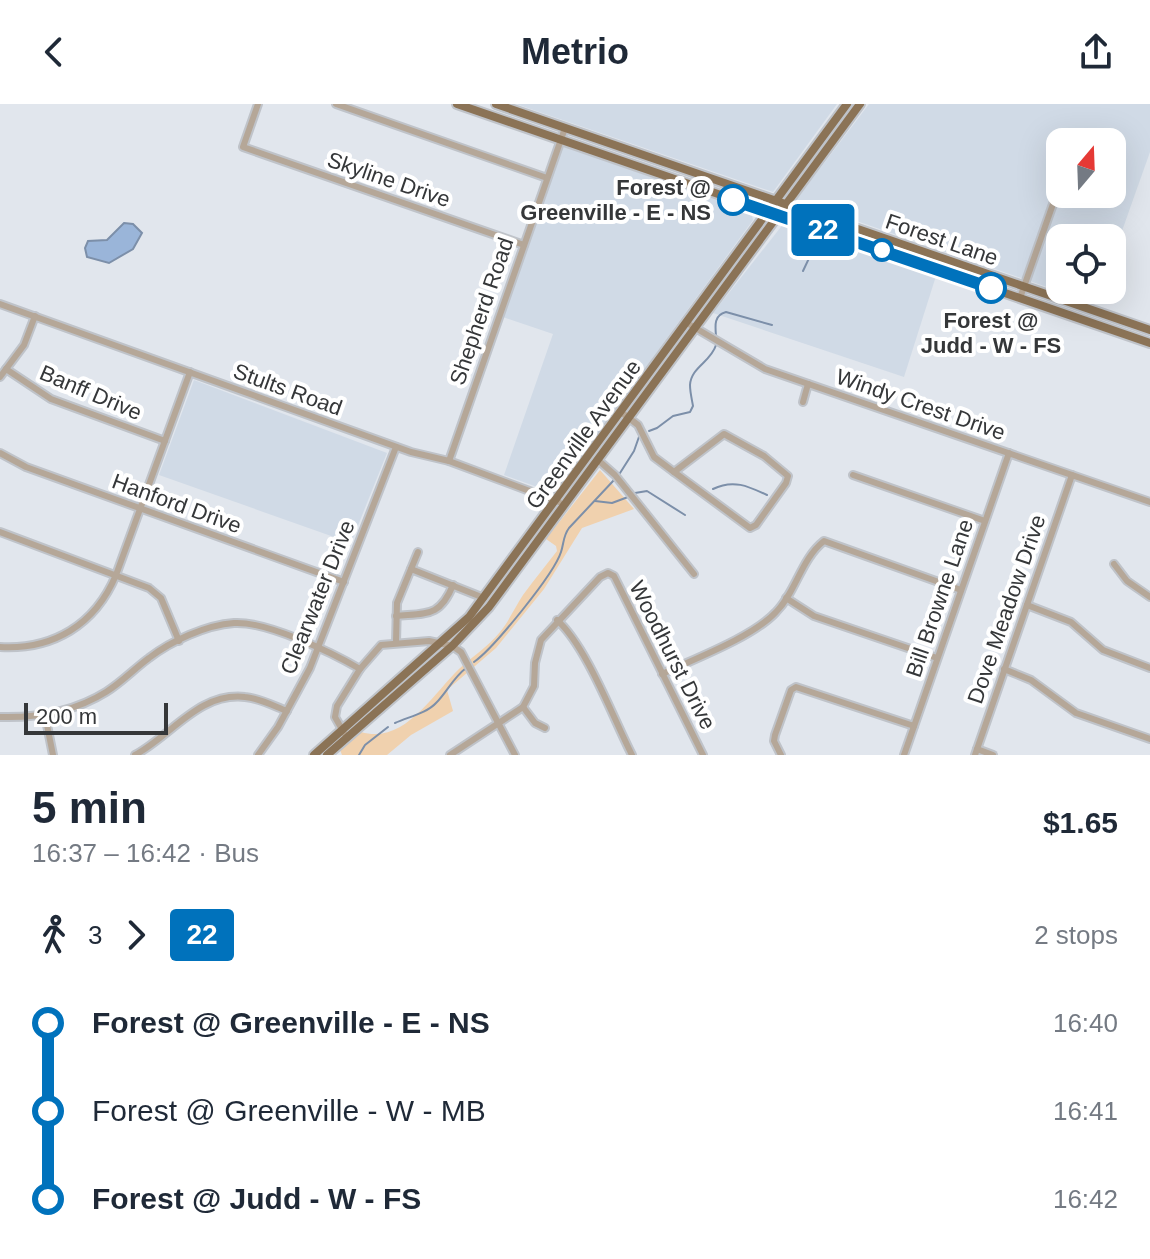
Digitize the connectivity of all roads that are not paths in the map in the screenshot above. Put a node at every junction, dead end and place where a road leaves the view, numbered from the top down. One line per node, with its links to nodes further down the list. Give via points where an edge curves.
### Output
1 (258, 104): 24 (street, Skyline Drive, via 243,147)
2 (336, 104): 14 (street)
3 (457, 104): 9 (main road, Forest Lane)
4 (496, 104): 7 (main road, Forest Lane)
5 (860, 104): 8 (main road, Greenville Avenue)
6 (844, 108): 8 (main road); 17 (main road, Greenville Avenue)
7 (512, 109): 9 (main road); 10 (main road, Forest Lane)
8 (849, 118): 18 (main road, Greenville Avenue)
9 (507, 122): 11 (main road, Forest Lane)
10 (565, 128): 11 (street, Shepherd Road); 12 (main road, Forest Lane)
11 (560, 140): 13 (main road, Forest Lane); 14 (street, Shepherd Road)
12 (645, 156): 13 (main road); 15 (main road, Forest Lane)
13 (641, 168): 16 (main road, Forest Lane)
14 (547, 178): 24 (street, Shepherd Road)
15 (711, 179): 16 (main road); 17 (main road, Forest Lane)
16 (707, 191): 20 (main road, Forest Lane)
17 (775, 200): 18 (main road, Forest Lane); 20 (main road, Greenville Avenue)
18 (785, 204): 21 (main road, Greenville Avenue); 22 (main road, Forest Lane)
19 (1052, 208): 30 (street)
20 (767, 211): 21 (main road, Forest Lane); 27 (main road, Greenville Avenue)
21 (777, 215): 23 (main road, Forest Lane); 31 (main road, Greenville Avenue)
22 (850, 226): 23 (main road); 25 (main road, Forest Lane)
23 (850, 239): 26 (main road, Forest Lane)
24 (524, 245): 51 (street, Shepherd Road)
25 (910, 247): 26 (main road); 28 (main road, Forest Lane)
26 (906, 259): 29 (main road, Forest Lane)
27 (732, 261): 31 (main road); 36 (main road, Greenville Avenue)
28 (962, 265): 29 (main road); 30 (main road, Forest Lane)
29 (958, 277): 32 (main road, Forest Lane)
30 (1024, 286): 32 (street); 35 (main road, Forest Lane)
31 (721, 293): 36 (main road, Greenville Avenue)
32 (1020, 298): 38 (main road, Forest Lane)
33 (0, 304): 34 (street, Stults Road)
34 (35, 316): 40 (street, via 24,345); 41 (street, Stults Road)
35 (1130, 323): 37 (main road, Forest Lane); 38 (main road)
36 (692, 326): 43 (street, Windy Crest Drive, via 765,369); 45 (main road, Greenville Avenue)
37 (1150, 330)
38 (1127, 335): 39 (main road, Forest Lane)
39 (1150, 343)
40 (6, 369): 42 (street); 46 (street, Banff Drive, via 51,399)
41 (190, 372): 46 (street); 47 (street, Stults Road)
42 (0, 377)
43 (808, 384): 44 (street); 49 (street, Windy Crest Drive)
44 (803, 402)
45 (625, 414): 50 (main road, Greenville Avenue); 52 (street, via 641,429 654,457); 55 (main road, Greenville Avenue)
46 (165, 441): 58 (street)
47 (396, 447): 51 (street, Stults Road); 66 (street, Clearwater Drive)
48 (0, 453): 58 (street, Hanford Drive)
49 (1009, 453): 54 (street, Windy Crest Drive); 59 (street, Bill Browne Lane)
50 (598, 460): 57 (main road, Greenville Avenue); 64 (street)
51 (449, 461): 55 (street, Stults Road)
52 (674, 472): 52 (street, via 750,528 788,476 724,434)
53 (853, 475): 59 (street)
54 (1072, 475): 56 (street, Windy Crest Drive); 72 (street, Dove Meadow Drive)
55 (556, 501): 57 (street, Stults Road); 70 (main road, Greenville Avenue)
56 (1150, 502)
57 (566, 504): 78 (main road, Greenville Avenue, via 489,607)
58 (140, 509): 65 (street); 66 (street, Hanford Drive)
59 (985, 521): 68 (street, Bill Browne Lane)
60 (0, 532): 65 (street)
61 (418, 552): 63 (street)
62 (1114, 564): 69 (street)
63 (411, 569): 67 (street); 73 (street)
64 (694, 574)
65 (116, 575): 75 (street, via 155,592); 79 (street, via 99,606 66,635 37,646)
66 (344, 582): 80 (street, Clearwater Drive)
67 (453, 585): 70 (street); 73 (street, via 434,611)
68 (961, 590): 71 (street, via 824,541); 81 (street, Bill Browne Lane)
69 (1150, 597)
70 (484, 598): 77 (main road, Greenville Avenue)
71 (786, 598): 81 (street, via 814,616); 85 (street, via 763,624)
72 (1027, 605): 82 (street, via 1071,622 1103,650); 84 (street, Dove Meadow Drive)
73 (396, 616): 76 (street)
74 (557, 620): 85 (street, Woodhurst Drive, via 600,577 614,576); 86 (street, via 537,649 534,686); 105 (street, via 581,651)
75 (179, 641): 80 (street, via 236,623); 88 (street, via 103,694)
76 (396, 642): 77 (street); 83 (street, via 375,648)
77 (440, 643): 78 (street); 93 (main road, Greenville Avenue)
78 (452, 646): 90 (street, via 461,652); 93 (main road, Greenville Avenue)
79 (0, 647)
80 (319, 648): 83 (street); 87 (street, Clearwater Drive)
81 (937, 658): 91 (street, Bill Browne Lane)
82 (1150, 668)
83 (360, 669): 93 (street, via 335,712)
84 (1004, 669): 94 (street, via 1040,685 1076,713); 96 (street, Dove Meadow Drive)
85 (662, 674): 106 (street, Woodhurst Drive)
86 (523, 707): 90 (street); 92 (street)
87 (287, 711): 98 (street, via 246,697 223,699 202,706); 99 (street, Clearwater Drive)
88 (45, 715): 89 (street); 97 (street)
89 (0, 717)
90 (499, 722): 95 (street); 104 (street)
91 (914, 726): 107 (street, via 796,687 775,735); 108 (street, Bill Browne Lane)
92 (545, 728)
93 (344, 733): 100 (main road, Greenville Avenue); 101 (main road, Greenville Avenue)
94 (1150, 739)
95 (461, 748): 102 (street); 103 (street)
96 (976, 752): 109 (street)
97 (53, 755)
98 (135, 755)
99 (258, 755)
100 (314, 755)
101 (327, 755)
102 (450, 755)
103 (466, 755)
104 (515, 755)
105 (632, 755)
106 (703, 755)
107 (781, 755)
108 (904, 755)
109 (993, 755)

